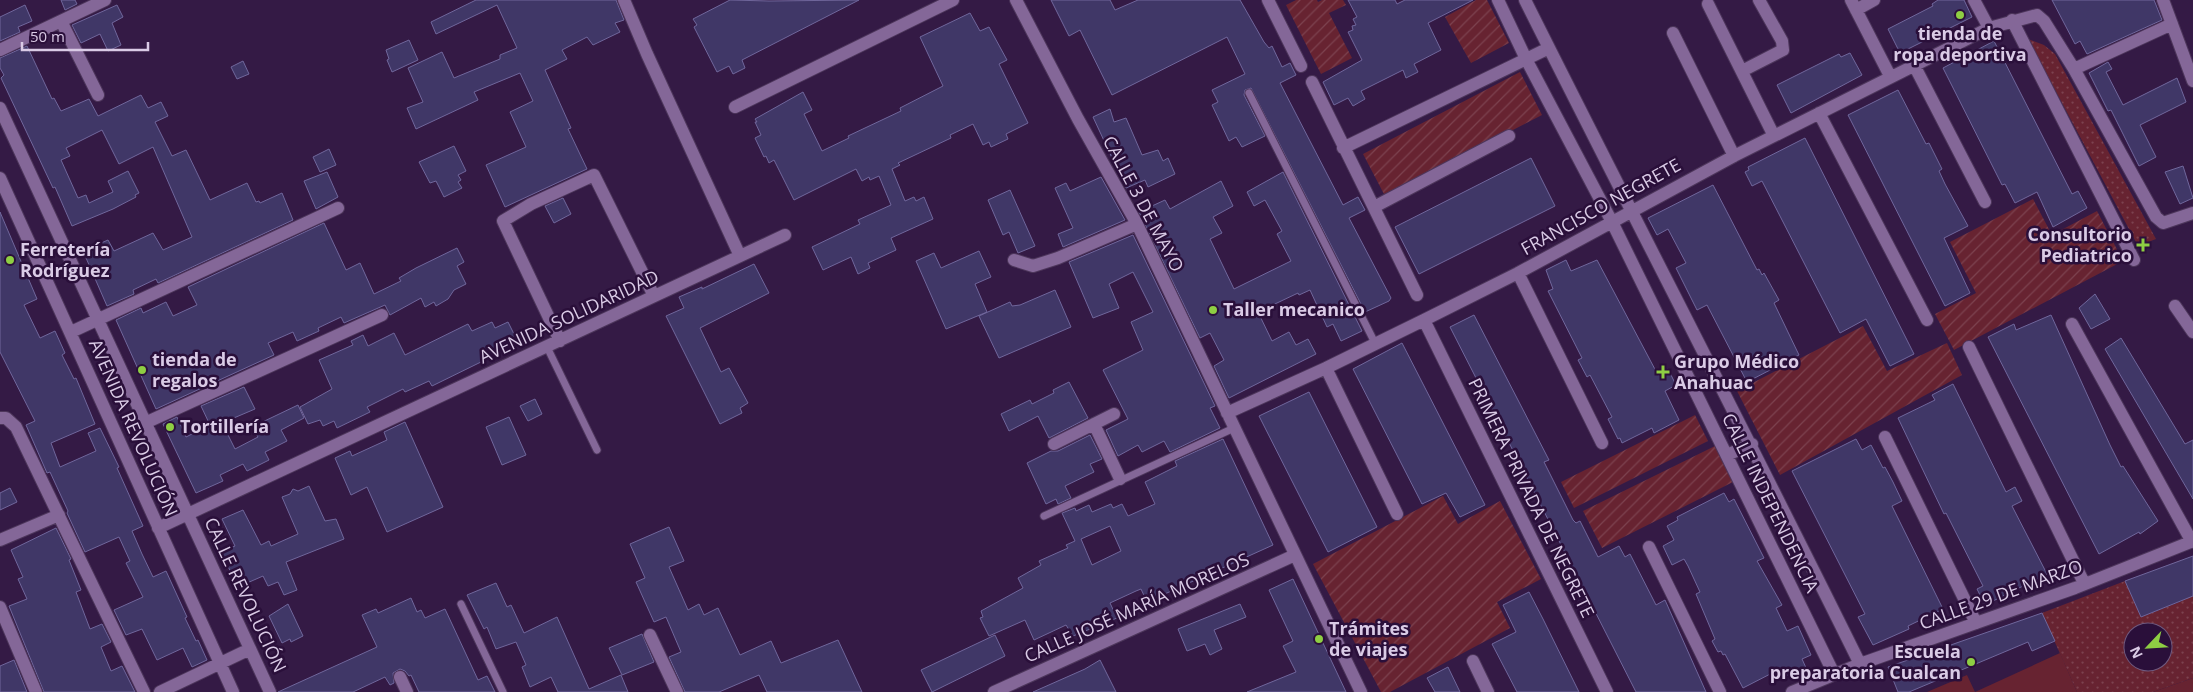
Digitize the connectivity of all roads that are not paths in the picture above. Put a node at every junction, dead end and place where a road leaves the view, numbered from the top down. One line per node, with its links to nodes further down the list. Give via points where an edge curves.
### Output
1 (105, 0): 12 (street)
2 (624, 0): 48 (street)
3 (954, 0): 32 (street)
4 (1016, 0): 46 (street, CALLE 3 DE MAYO)
5 (1268, 0): 24 (street)
6 (1498, 0): 22 (street, CALLE INDEPENDENCIA)
7 (1525, 0): 20 (street, CALLE INDEPENDENCIA)
8 (1759, 0): 26 (street, via 1782,41 1783,50)
9 (1874, 0): 14 (street)
10 (1974, 0): 18 (street)
11 (2163, 0): 17 (street)
12 (85, 4): 16 (street)
13 (1708, 4): 26 (street)
14 (1854, 5): 27 (street)
15 (2012, 20): 18 (street, FRANCISCO NEGRETE); 25 (street, FRANCISCO NEGRETE, via 2037,15 2062,47); 50 (street)
16 (61, 21): 21 (street); 31 (street)
17 (2172, 24): 25 (street); 28 (street)
18 (1990, 28): 23 (street, FRANCISCO NEGRETE)
19 (1673, 33): 38 (street)
20 (1549, 48): 22 (street); 43 (street, CALLE INDEPENDENCIA)
21 (0, 50)
22 (1526, 59): 37 (street); 45 (street, CALLE INDEPENDENCIA)
23 (1914, 65): 27 (street, FRANCISCO NEGRETE); 40 (street)
24 (1301, 66)
25 (2074, 69): 44 (street, via 2156,217 2163,223)
26 (1742, 71): 36 (street)
27 (1890, 76): 34 (street, FRANCISCO NEGRETE)
28 (2193, 81)
29 (1312, 82): 37 (street)
30 (1249, 93): 63 (lane)
31 (98, 95)
32 (735, 107)
33 (0, 108): 56 (street, CALLE REVOLUCIÓN)
34 (1820, 113): 36 (street, FRANCISCO NEGRETE); 58 (street)
35 (1510, 136): 41 (street)
36 (1774, 136): 38 (street, FRANCISCO NEGRETE)
37 (1343, 148): 41 (street)
38 (1734, 156): 43 (street, FRANCISCO NEGRETE)
39 (0, 178): 60 (street, AVENIDA REVOLUCIÓN)
40 (1985, 202)
41 (1374, 207): 53 (street)
42 (338, 208): 56 (street)
43 (1630, 210): 45 (street, FRANCISCO NEGRETE); 76 (street, CALLE INDEPENDENCIA)
44 (2193, 213)
45 (1612, 222): 51 (street, FRANCISCO NEGRETE); 78 (street, CALLE INDEPENDENCIA)
46 (1137, 224): 49 (street, via 1032,266); 67 (street, CALLE 3 DE MAYO)
47 (785, 235): 48 (street, AVENIDA SOLIDARIDAD)
48 (740, 256): 52 (street, AVENIDA SOLIDARIDAD)
49 (1014, 260)
50 (2134, 260)
51 (1518, 273): 57 (street, FRANCISCO NEGRETE); 74 (street)
52 (654, 296): 62 (street, AVENIDA SOLIDARIDAD); 62 (street, via 594,175 532,204 503,220)
53 (1417, 296)
54 (2175, 306): 61 (street)
55 (382, 315): 70 (street)
56 (98, 319): 60 (street); 70 (street, CALLE REVOLUCIÓN)
57 (1424, 320): 63 (street, FRANCISCO NEGRETE); 111 (street, PRIMERA PRIVADA DE NEGRETE)
58 (1927, 320)
59 (2072, 324): 86 (street)
60 (71, 332): 84 (street, AVENIDA REVOLUCIÓN)
61 (2193, 332)
62 (560, 341): 64 (street, AVENIDA SOLIDARIDAD)
63 (1376, 343): 66 (street, FRANCISCO NEGRETE)
64 (547, 346): 77 (lane); 80 (street, AVENIDA SOLIDARIDAD)
65 (1969, 347): 89 (street)
66 (1326, 368): 67 (street, FRANCISCO NEGRETE); 81 (street)
67 (1227, 413): 72 (street, CALLE 3 DE MAYO)
68 (1114, 414): 71 (street)
69 (0, 418): 82 (street, via 6,418 16,427)
70 (145, 423): 80 (street, CALLE REVOLUCIÓN)
71 (1094, 424): 75 (street); 79 (street)
72 (1234, 428): 79 (lane); 88 (street, CALLE 3 DE MAYO)
73 (1885, 437): 92 (street)
74 (1602, 443)
75 (1054, 444)
76 (1752, 444): 78 (street); 97 (street, CALLE INDEPENDENCIA)
77 (596, 450)
78 (1727, 455): 98 (street, CALLE INDEPENDENCIA)
79 (1120, 479): 83 (lane)
80 (188, 513): 84 (street, AVENIDA SOLIDARIDAD); 94 (street, CALLE REVOLUCIÓN)
81 (1397, 514)
82 (59, 515): 85 (street); 101 (street)
83 (1044, 516)
84 (158, 528): 96 (street, AVENIDA REVOLUCIÓN)
85 (0, 540)
86 (2192, 542): 89 (street, CALLE 29 DE MARZO)
87 (1649, 547): 112 (street)
88 (1296, 556): 108 (street, CALLE JOSÉ MARÍA MORELOS); 109 (street, CALLE 3 DE MAYO)
89 (2084, 583): 92 (street, CALLE 29 DE MARZO)
90 (461, 604): 106 (lane)
91 (0, 607): 100 (street)
92 (1976, 622): 97 (street, CALLE 29 DE MARZO)
93 (650, 635): 107 (street)
94 (250, 649): 96 (street); 104 (street, CALLE REVOLUCIÓN)
95 (1473, 661): 110 (street)
96 (219, 663): 102 (street); 103 (street, AVENIDA REVOLUCIÓN)
97 (1860, 664): 98 (street, CALLE 29 DE MARZO)
98 (1834, 674): 113 (street, CALLE 29 DE MARZO)
99 (400, 677): 105 (street)
100 (36, 692)
101 (144, 692)
102 (160, 692)
103 (233, 692)
104 (270, 692)
105 (407, 692)
106 (503, 692)
107 (677, 692)
108 (994, 692)
109 (1361, 692)
110 (1488, 692)
111 (1608, 692)
112 (1720, 692)
113 (1792, 692)

